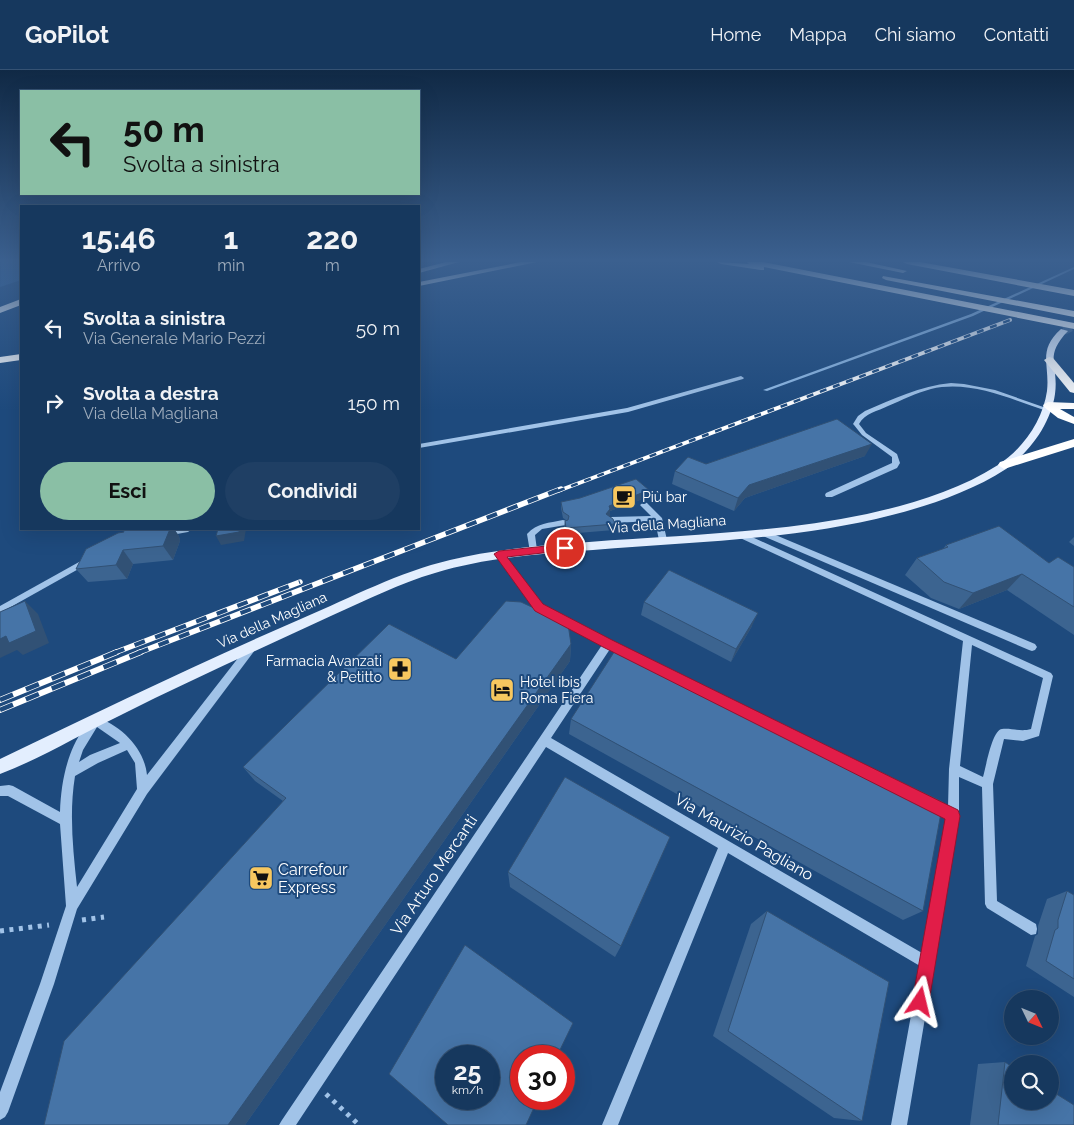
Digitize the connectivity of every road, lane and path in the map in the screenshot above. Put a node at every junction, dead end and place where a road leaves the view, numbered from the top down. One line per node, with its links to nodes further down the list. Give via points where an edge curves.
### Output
1 (1001, 311): 4 (highway)
2 (1060, 311): 3 (highway)
3 (1074, 314)
4 (1074, 327)
5 (1064, 331): 8 (main road, Via della Magliana, via 1052,343)
6 (20, 356): 7 (highway)
7 (4, 359)
8 (1049, 360): 10 (highway); 12 (main road, Via della Magliana, via 1051,389)
9 (741, 378): 15 (street, via 628,410)
10 (1074, 390)
11 (1074, 406): 12 (highway)
12 (1047, 407): 13 (highway); 16 (main road, Via della Magliana, via 1031,438); 17 (street, via 958,385 918,392 865,414 856,424 864,434 895,456 894,466)
13 (1074, 421)
14 (1074, 442): 16 (highway)
15 (420, 446)
16 (1004, 465): 23 (main road, Via della Magliana, via 948,493 889,513)
17 (829, 496)
18 (644, 506): 19 (street)
19 (658, 518): 20 (street); 26 (street)
20 (611, 520)
21 (563, 523): 27 (street, via 540,527 531,534)
22 (182, 530): 24 (street)
23 (766, 534): 25 (main road, Via della Magliana); 34 (street)
24 (155, 535)
25 (741, 535): 26 (main road, Via della Magliana); 31 (street)
26 (663, 540): 27 (main road, Via della Magliana)
27 (533, 550): 28 (main road, Via della Magliana)
28 (499, 554): 32 (street, via 539,607); 33 (main road, Via della Magliana, via 449,564 395,583)
29 (93, 557): 30 (street)
30 (0, 610)
31 (968, 639): 40 (street); 42 (street, via 1048,676 1035,733 1023,736 1002,734)
32 (608, 644): 35 (street); 37 (street, Via Arturo Mercanti)
33 (254, 645): 36 (main road, Via della Magliana); 43 (street)
34 (1032, 647)
35 (633, 656)
36 (95, 721): 38 (street); 39 (main road, Via della Magliana); 41 (street, via 78,748)
37 (544, 740): 48 (street, Via Maurizio Pagliano); 52 (street, Via Arturo Mercanti)
38 (128, 745): 41 (street); 43 (street, via 140,762)
39 (0, 767)
40 (954, 769): 42 (street); 46 (street)
41 (70, 773): 47 (street)
42 (987, 784): 50 (street, via 992,904)
43 (143, 790): 49 (street)
44 (0, 791): 47 (street, via 9,790)
45 (918, 798): 46 (street)
46 (953, 816): 51 (street)
47 (66, 821): 49 (street)
48 (724, 845): 51 (street, Via Maurizio Pagliano); 56 (street)
49 (72, 906): 53 (street)
50 (1031, 929)
51 (927, 963): 57 (street)
52 (314, 1084): 54 (street, Via Arturo Mercanti); 55 (path)
53 (0, 1112)
54 (287, 1125)
55 (359, 1125)
56 (610, 1125)
57 (900, 1125)

